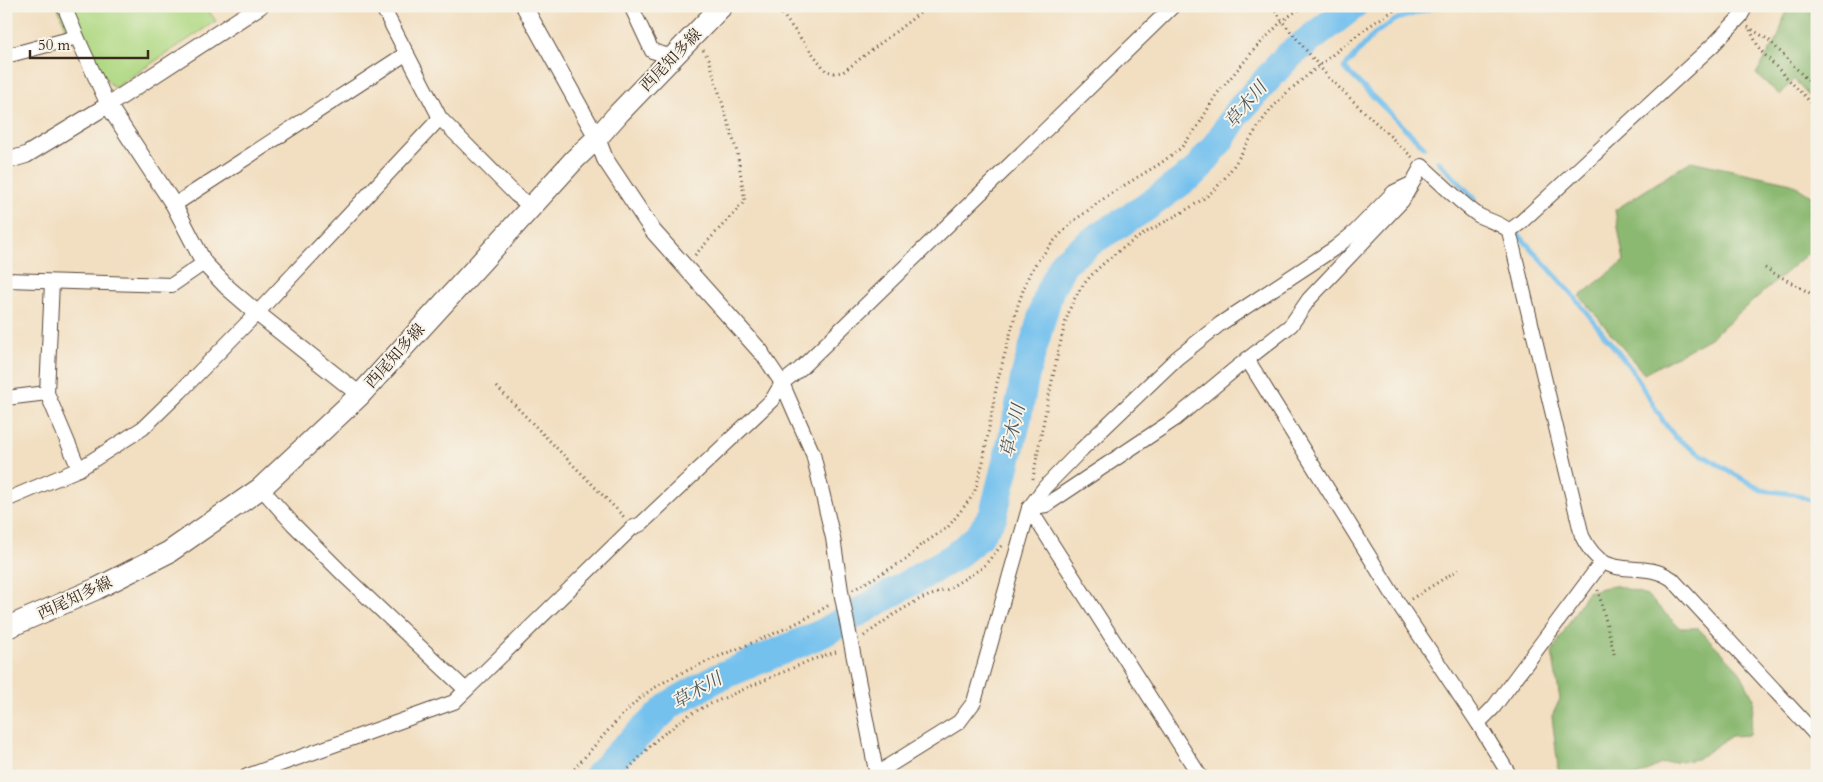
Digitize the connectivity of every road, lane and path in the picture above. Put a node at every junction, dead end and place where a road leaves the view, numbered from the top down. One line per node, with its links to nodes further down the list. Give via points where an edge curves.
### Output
1 (64, 6): 16 (street)
2 (260, 6): 23 (street)
3 (382, 6): 18 (street)
4 (524, 6): 26 (street)
5 (631, 6): 20 (street, via 652,51)
6 (722, 6): 17 (main road, 西尾知多線)
7 (776, 6): 8 (path, via 826,71 835,73 843,72)
8 (929, 6)
9 (1174, 6): 42 (street)
10 (1273, 6): 14 (path)
11 (1304, 6): 14 (path)
12 (1403, 6): 21 (path, via 1358,34)
13 (1743, 12): 15 (path); 32 (street, via 1664,91)
14 (1282, 21): 21 (path); 56 (path, via 1216,95 1181,148 1071,223 1036,263 1018,305 974,494 948,527)
15 (1750, 30): 22 (path, via 1769,40); 24 (path, via 1760,50)
16 (77, 37): 19 (street); 23 (street)
17 (692, 38): 20 (main road, 西尾知多線); 34 (path, via 709,59 737,152 745,201)
18 (407, 53): 25 (street); 30 (street)
19 (6, 56)
20 (674, 57): 26 (main road, 西尾知多線)
21 (1320, 66): 28 (path); 50 (path, via 1276,102 1222,182 1208,195 1118,252 1076,295 1066,320 1047,401)
22 (1817, 90)
23 (108, 105): 27 (street, via 26,155); 30 (street)
24 (1817, 109)
25 (440, 118): 31 (street); 39 (street)
26 (598, 138): 31 (main road, 西尾知多線); 34 (street, via 605,159 653,231)
27 (6, 161)
28 (1422, 166): 29 (street); 32 (street, via 1479,216)
29 (1411, 184): 41 (street, via 1402,201 1309,299 1292,325); 50 (street, via 1394,192 1335,248 1220,324 1177,358 1082,449)
30 (174, 206): 33 (street)
31 (532, 207): 45 (main road, 西尾知多線)
32 (1509, 231): 53 (street, via 1582,536 1594,556)
33 (204, 264): 37 (street, via 172,285); 39 (street)
34 (684, 267): 40 (street)
35 (1765, 268): 38 (path)
36 (6, 280): 37 (street)
37 (52, 282): 44 (street)
38 (1817, 297)
39 (257, 313): 45 (street); 47 (street, via 143,428)
40 (761, 352): 42 (street)
41 (1247, 359): 50 (street, via 1175,419 1091,477 1046,505); 57 (street)
42 (782, 383): 51 (street, via 772,400); 56 (street, via 813,454 833,538)
43 (497, 386): 51 (path)
44 (46, 393): 46 (street); 47 (street)
45 (360, 395): 48 (main road, 西尾知多線)
46 (6, 398)
47 (79, 469): 49 (street)
48 (261, 488): 58 (main road, 西尾知多線, via 169,552 96,589); 61 (street, via 348,579)
49 (6, 500)
50 (1029, 508): 67 (street, via 974,702 959,722); 68 (street)
51 (634, 528): 61 (street)
52 (1007, 538): 59 (path, via 982,568)
53 (1602, 562): 55 (street); 63 (street, via 1656,572 1672,579)
54 (1461, 568): 57 (path)
55 (1594, 574): 60 (path); 62 (street, via 1494,708)
56 (843, 603): 59 (street); 65 (path, via 731,650 661,684 644,695)
57 (1400, 606): 62 (street)
58 (6, 628)
59 (850, 640): 66 (path, via 840,651 811,660 687,716 656,740); 67 (street)
60 (1615, 658)
61 (466, 690): 64 (street, via 454,702)
62 (1478, 723): 69 (street)
63 (1817, 736)
64 (247, 776)
65 (568, 776)
66 (622, 776)
67 (877, 776)
68 (1200, 776)
69 (1510, 776)

